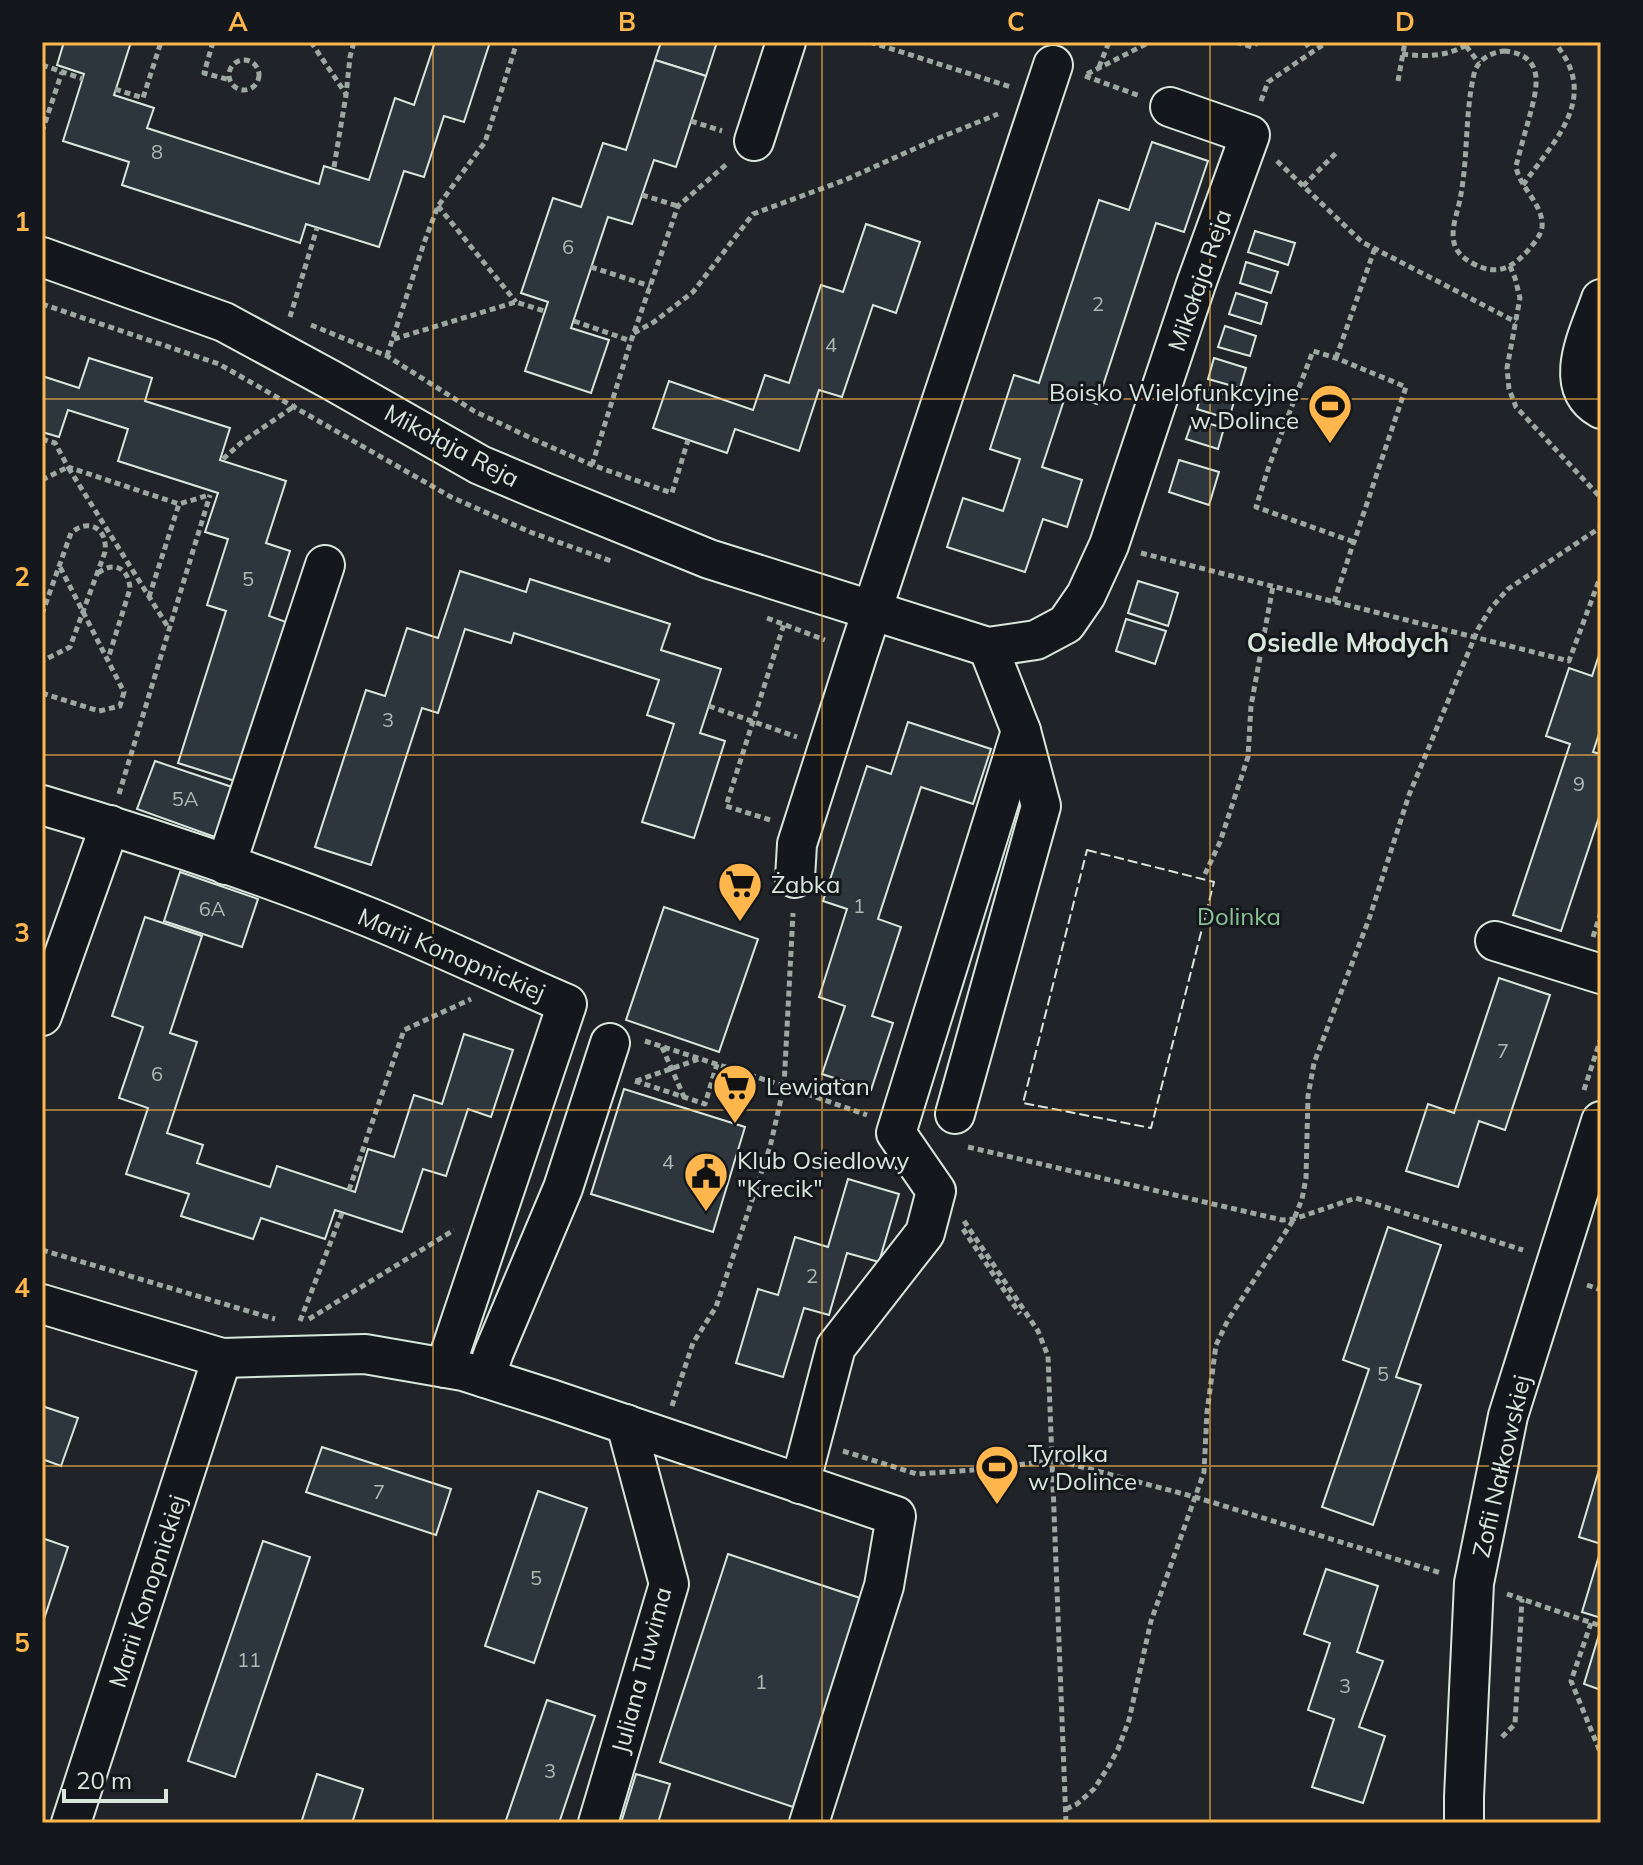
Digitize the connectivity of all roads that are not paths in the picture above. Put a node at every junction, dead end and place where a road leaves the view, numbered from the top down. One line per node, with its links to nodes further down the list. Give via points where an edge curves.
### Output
1 (786, 42): 4 (street)
2 (1048, 81): 9 (street)
3 (1170, 107): 10 (street, Mikołaja Reja, via 1250,135 1109,545 1086,595 1066,624 1036,640)
4 (754, 141)
5 (42, 257): 9 (street, Mikołaja Reja, via 224,322 480,465 709,559)
6 (1601, 299): 7 (street, via 1580,377 1584,395)
7 (1601, 409)
8 (325, 565): 14 (street)
9 (872, 611): 10 (street, Mikołaja Reja); 15 (street, via 797,844)
10 (988, 647): 11 (street)
11 (1021, 731): 21 (street, via 1041,806); 27 (street, via 896,1133 936,1191 925,1233 836,1347)
12 (42, 805): 13 (street, Marii Konopnickiej)
13 (110, 825): 14 (street, Marii Konopnickiej); 18 (street)
14 (226, 865): 24 (street, Marii Konopnickiej, via 371,919 567,1004)
15 (795, 878)
16 (1495, 941): 17 (street)
17 (1601, 974)
18 (42, 1016)
19 (616, 1065): 25 (street)
20 (1601, 1121): 31 (street, Zofii Nałkowskiej, via 1460,1578)
21 (960, 1130)
22 (42, 1304): 23 (street)
23 (222, 1358): 24 (street, via 365,1354); 28 (street, Marii Konopnickiej)
24 (445, 1368): 25 (street)
25 (485, 1378): 26 (street)
26 (626, 1424): 27 (street); 29 (street, Juliana Tuwima, via 669,1584)
27 (800, 1484): 30 (street, via 896,1516 884,1586)
28 (71, 1823)
29 (598, 1823)
30 (809, 1823)
31 (1464, 1823)

